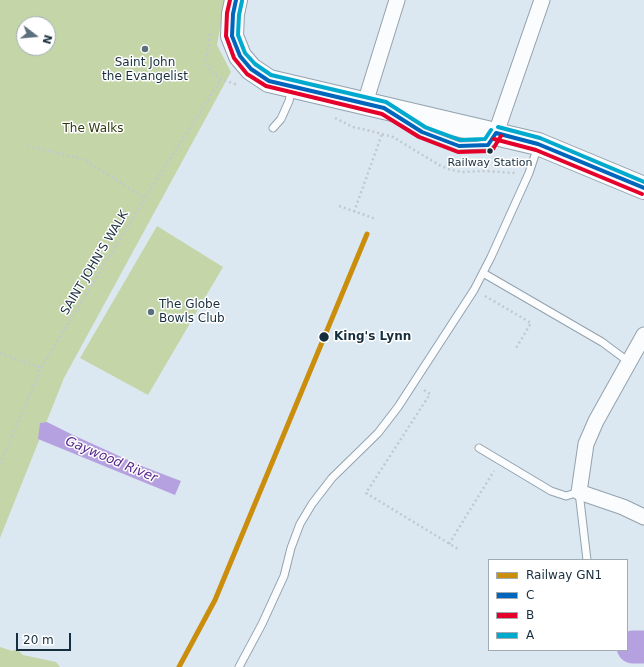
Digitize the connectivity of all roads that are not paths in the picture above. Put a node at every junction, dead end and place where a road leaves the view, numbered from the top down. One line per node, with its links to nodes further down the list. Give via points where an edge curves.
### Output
1 (236, 0): 4 (main road, via 232,36 240,56 251,69 269,81)
2 (397, 0): 5 (street)
3 (542, 0): 7 (street)
4 (293, 86): 5 (main road); 6 (lane, via 281,119)
5 (374, 106): 7 (main road)
6 (273, 128)
7 (496, 133): 8 (main road)
8 (538, 144): 9 (main road); 10 (lane, via 529,173)
9 (644, 188)
10 (483, 273): 12 (lane, via 602,342); 17 (lane, via 398,407 378,433 332,478 312,504 300,524 276,594)
11 (644, 335): 12 (street)
12 (628, 362): 14 (street, via 586,444)
13 (479, 448): 14 (lane, via 551,491 566,496)
14 (579, 492): 15 (street); 16 (lane)
15 (644, 517)
16 (587, 559)
17 (239, 667)

